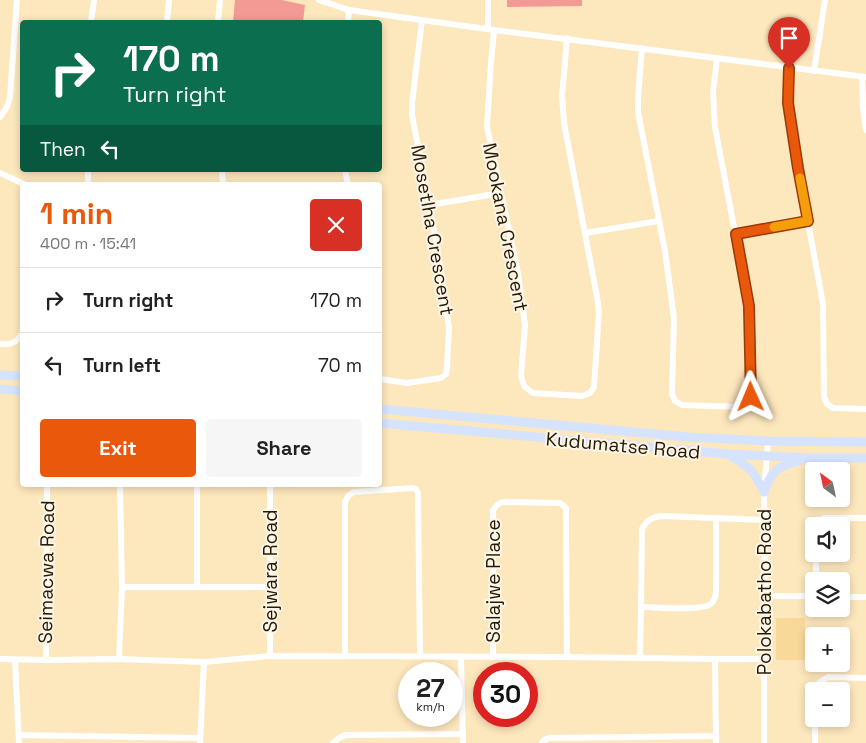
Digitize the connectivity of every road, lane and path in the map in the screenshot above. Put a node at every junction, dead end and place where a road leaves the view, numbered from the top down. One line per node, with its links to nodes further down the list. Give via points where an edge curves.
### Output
1 (17, 0): 21 (street, via 10,97)
2 (94, 0): 9 (street)
3 (169, 0): 10 (street)
4 (220, 0): 11 (street)
5 (319, 0): 8 (street)
6 (488, 0): 14 (street, Mookana Crescent)
7 (825, 0): 19 (street)
8 (349, 10): 12 (street); 13 (street)
9 (91, 20)
10 (167, 20)
11 (218, 20)
12 (348, 20)
13 (422, 20): 14 (street); 26 (street, Mosetlha Crescent, via 412,109)
14 (491, 29): 15 (street); 25 (street, Mookana Crescent, via 488,127)
15 (567, 38): 16 (street); 29 (street, via 562,96 564,123)
16 (642, 48): 17 (street); 27 (street, via 638,112)
17 (717, 58): 18 (street); 30 (street, via 713,92 715,127)
18 (789, 68): 19 (street); 28 (street, via 788,103)
19 (814, 71): 20 (street)
20 (864, 77): 22 (street)
21 (0, 116)
22 (866, 130)
23 (0, 173): 24 (street)
24 (20, 182)
25 (500, 193): 26 (street); 29 (street, Mookana Crescent, via 518,273 524,325 521,376 524,386 533,393 582,396 594,387 598,312)
26 (429, 205): 35 (street, Mosetlha Crescent, via 449,328 446,374 440,378 407,383)
27 (659, 221): 29 (street); 30 (street, via 674,318 672,394 682,405 741,407 751,397 749,306)
28 (808, 221): 30 (street); 39 (street, via 823,304 824,397 833,408)
29 (585, 233)
30 (736, 234)
31 (20, 338): 32 (street)
32 (0, 344)
33 (0, 375): 34 (main road)
34 (20, 376)
35 (382, 379)
36 (0, 389): 37 (main road)
37 (20, 391)
38 (382, 409): 41 (main road, Kudumatse Road, via 688,437)
39 (866, 409)
40 (382, 423): 43 (main road, Kudumatse Road)
41 (768, 441): 42 (main road, Kudumatse Road); 44 (street, Polokabatho Road)
42 (866, 442)
43 (727, 454): 44 (main road, Kudumatse Road); 51 (main road, via 751,469)
44 (767, 455): 45 (main road, Kudumatse Road); 51 (street, Polokabatho Road)
45 (807, 458): 46 (main road, Kudumatse Road); 51 (main road, via 780,467 768,480)
46 (866, 458)
47 (47, 487): 76 (street, Seimacwa Road)
48 (120, 487): 56 (street)
49 (196, 487): 57 (street)
50 (270, 487): 58 (street, Sejwara Road)
51 (764, 492): 55 (street, Polokabatho Road)
52 (716, 518): 55 (street); 63 (street, via 716,596 713,602 697,608); 63 (street, via 662,516 649,519 642,529)
53 (850, 518): 54 (street)
54 (866, 518)
55 (764, 520): 59 (street, Polokabatho Road)
56 (122, 587): 57 (street); 72 (street)
57 (197, 587): 58 (street)
58 (270, 587): 64 (street, Sejwara Road)
59 (765, 596): 60 (street); 74 (street, Polokabatho Road)
60 (805, 596)
61 (850, 597): 62 (street)
62 (866, 598)
63 (642, 607): 70 (street)
64 (270, 656): 65 (street); 77 (street)
65 (345, 656): 66 (street); 66 (street, via 345,502 354,492 413,488 418,493)
66 (420, 656): 67 (street)
67 (461, 657): 68 (street); 81 (street)
68 (493, 657): 69 (street); 69 (street, Salajwe Place, via 493,510 502,502 560,503 566,508)
69 (567, 657): 70 (street)
70 (640, 657): 73 (street)
71 (0, 659): 75 (street)
72 (119, 659): 76 (street); 77 (street)
73 (715, 659): 74 (street); 83 (street)
74 (764, 659): 89 (street, Polokabatho Road)
75 (15, 660): 76 (street); 82 (street)
76 (46, 660)
77 (204, 662): 84 (street)
78 (866, 678): 79 (street, via 828,677)
79 (820, 682)
80 (815, 727): 90 (street)
81 (463, 734): 86 (street, via 345,735); 87 (street)
82 (19, 735): 84 (street); 85 (street)
83 (716, 739): 88 (street, via 549,738)
84 (200, 740)
85 (19, 743)
86 (334, 743)
87 (463, 743)
88 (542, 743)
89 (764, 743)
90 (815, 743)

